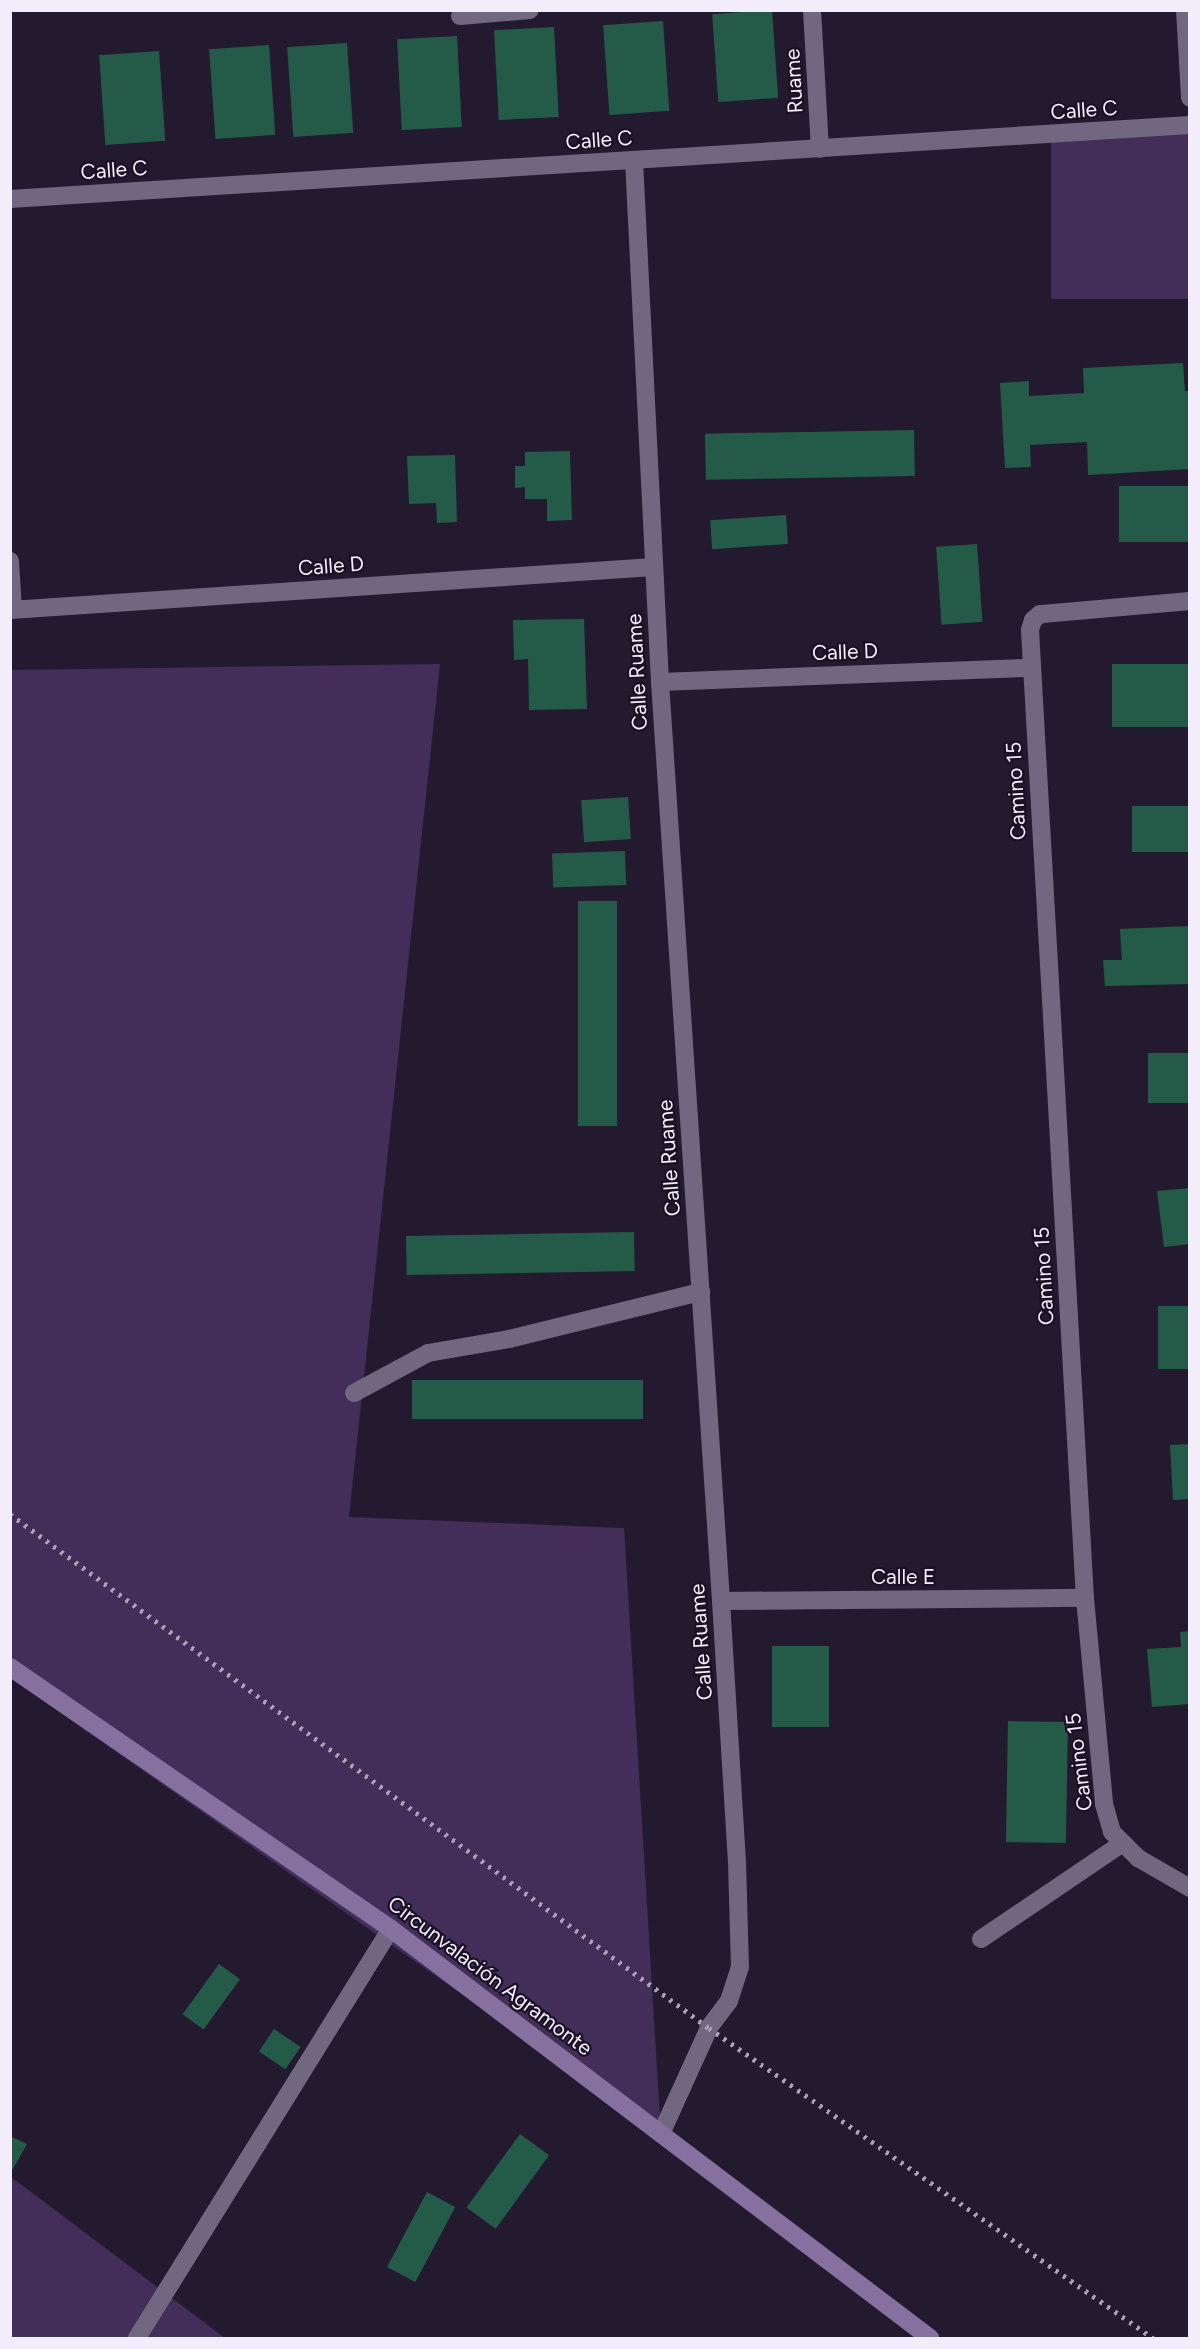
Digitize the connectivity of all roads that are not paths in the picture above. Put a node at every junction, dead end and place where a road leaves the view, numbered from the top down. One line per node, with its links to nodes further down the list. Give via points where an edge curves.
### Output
1 (530, 10): 4 (street)
2 (812, 10): 7 (street, Ruame)
3 (1185, 10): 5 (street)
4 (460, 16)
5 (1190, 98)
6 (1190, 125): 7 (street, Calle C)
7 (820, 150): 8 (street, Calle C)
8 (634, 160): 9 (street, Calle C); 11 (street, Calle Ruame)
9 (10, 199)
10 (10, 561): 13 (street)
11 (654, 567): 13 (street, Calle D); 15 (street, Calle Ruame)
12 (1190, 601): 14 (street, Camino 15, via 1040,614 1030,630)
13 (12, 610)
14 (1032, 668): 15 (street, Calle D); 18 (street, Camino 15)
15 (660, 682): 16 (street, Calle Ruame)
16 (700, 1292): 17 (street, via 509,1339 428,1353); 19 (street, Calle Ruame)
17 (354, 1393)
18 (1085, 1598): 19 (street, Calle E); 21 (street, Camino 15, via 1104,1803 1112,1832)
19 (721, 1601): 25 (street, Calle Ruame, via 740,1967 729,2001 710,2028)
20 (10, 1667): 23 (main road, Circunvalación Agramonte)
21 (1123, 1843): 22 (street, Camino 15, via 1138,1858); 24 (street)
22 (1190, 1888)
23 (391, 1929): 25 (main road, Circunvalación Agramonte); 26 (street)
24 (981, 1939)
25 (661, 2134): 27 (main road, Circunvalación Agramonte)
26 (137, 2338)
27 (930, 2338)

